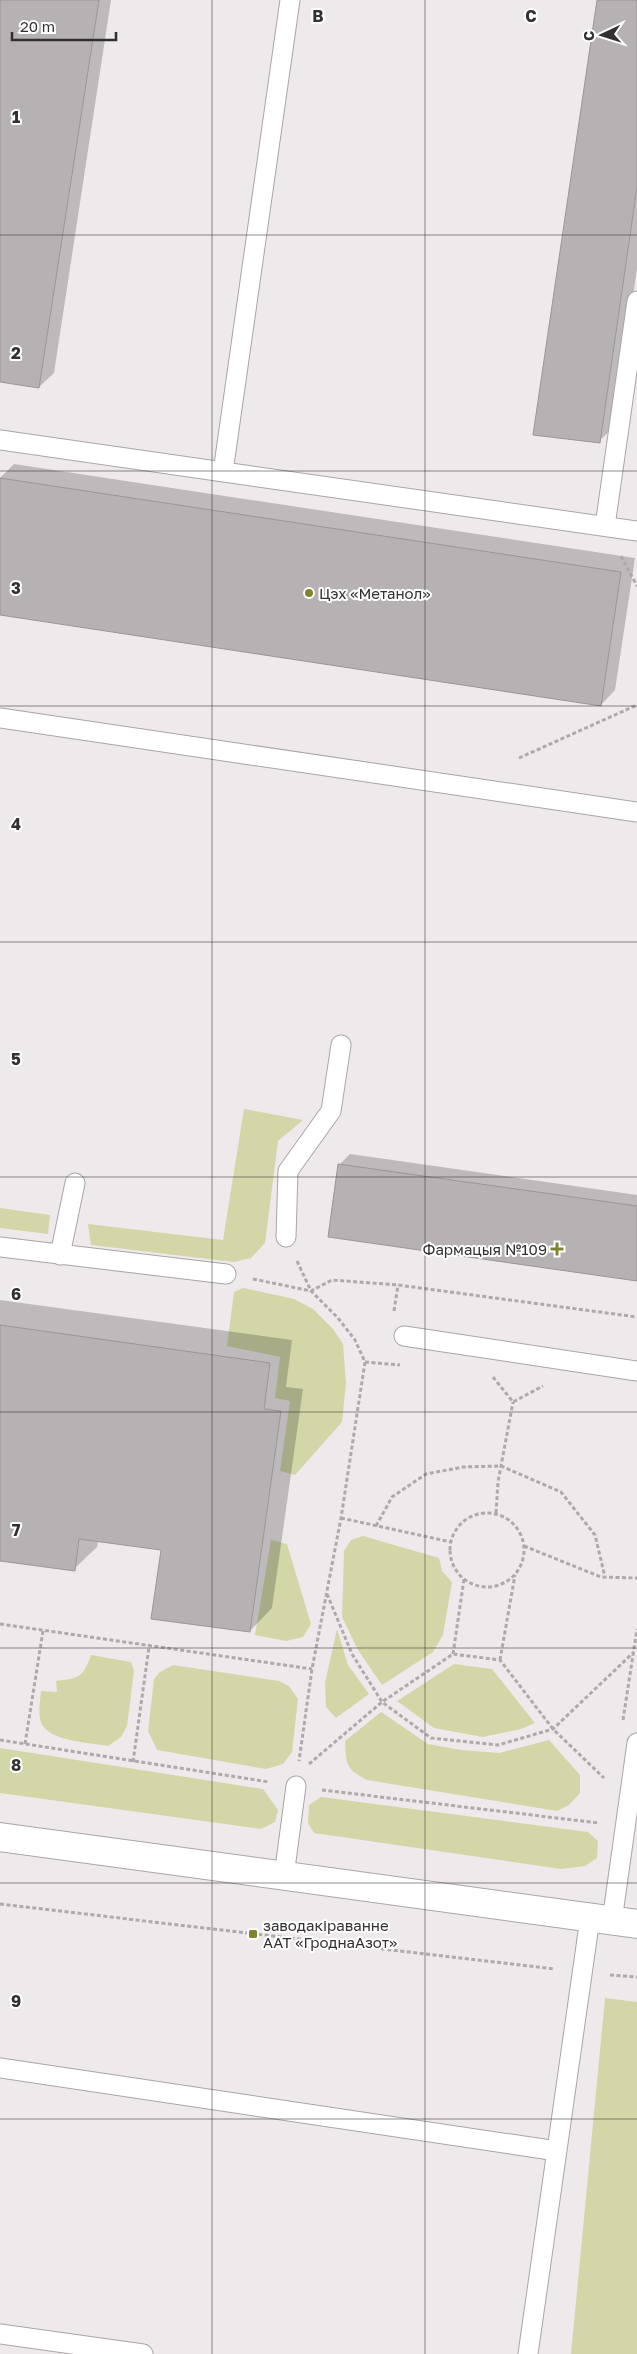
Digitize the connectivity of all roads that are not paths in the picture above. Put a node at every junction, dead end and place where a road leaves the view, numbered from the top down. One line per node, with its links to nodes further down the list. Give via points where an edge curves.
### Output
1 (290, 0): 4 (lane)
2 (637, 301): 5 (lane)
3 (0, 440): 4 (lane)
4 (222, 472): 5 (lane)
5 (605, 526): 6 (lane)
6 (637, 531)
7 (0, 718): 8 (lane)
8 (637, 812)
9 (341, 1045): 11 (lane, via 332,1111 288,1171)
10 (75, 1183): 13 (lane)
11 (286, 1237)
12 (0, 1247): 13 (lane)
13 (60, 1255): 14 (lane)
14 (226, 1274)
15 (404, 1336): 16 (lane)
16 (637, 1370)
17 (637, 1743): 21 (lane)
18 (297, 1780): 20 (lane)
19 (0, 1837): 20 (street)
20 (284, 1876): 21 (street)
21 (613, 1921): 23 (lane, via 582,1972)
22 (0, 2068): 23 (lane)
23 (557, 2151): 26 (lane)
24 (0, 2334): 25 (lane)
25 (143, 2354)
26 (528, 2354)

